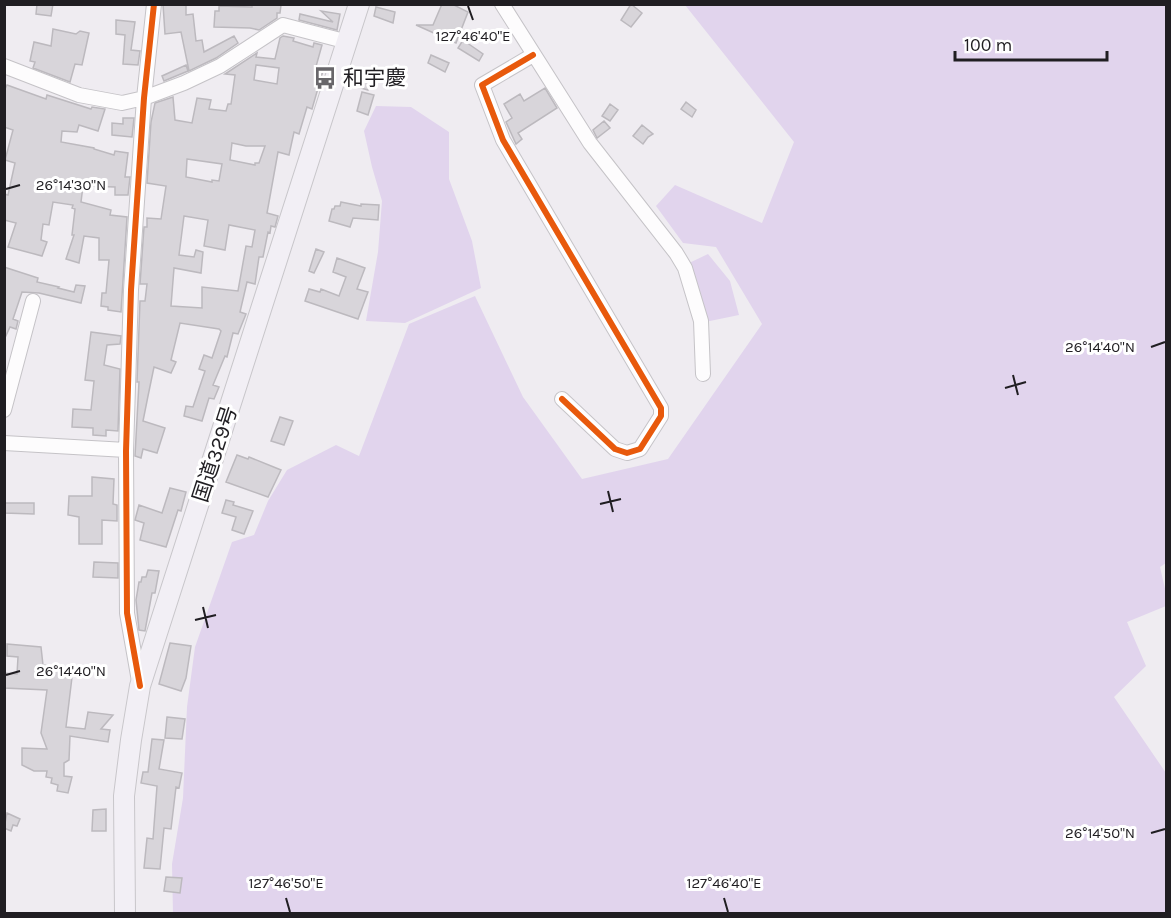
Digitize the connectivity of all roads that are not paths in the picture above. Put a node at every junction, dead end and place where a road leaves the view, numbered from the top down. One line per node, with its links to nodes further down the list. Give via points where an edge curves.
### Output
1 (154, 4): 7 (street)
2 (359, 4): 4 (highway, 国道329号)
3 (502, 4): 5 (street)
4 (348, 42): 7 (street, via 283,25 220,66); 14 (highway, 国道329号)
5 (533, 55): 9 (street, via 590,143 685,268 700,321); 10 (street, via 482,85 503,141 624,343 661,408 661,416 640,449 627,453 615,449)
6 (4, 66): 7 (street, via 79,95 122,103)
7 (144, 98): 13 (street, via 131,290)
8 (33, 302): 11 (street)
9 (703, 374)
10 (562, 399)
11 (4, 410)
12 (4, 443): 13 (street)
13 (126, 454): 14 (street, via 127,613)
14 (140, 686): 15 (highway, 国道329号, via 124,796)
15 (125, 914)

